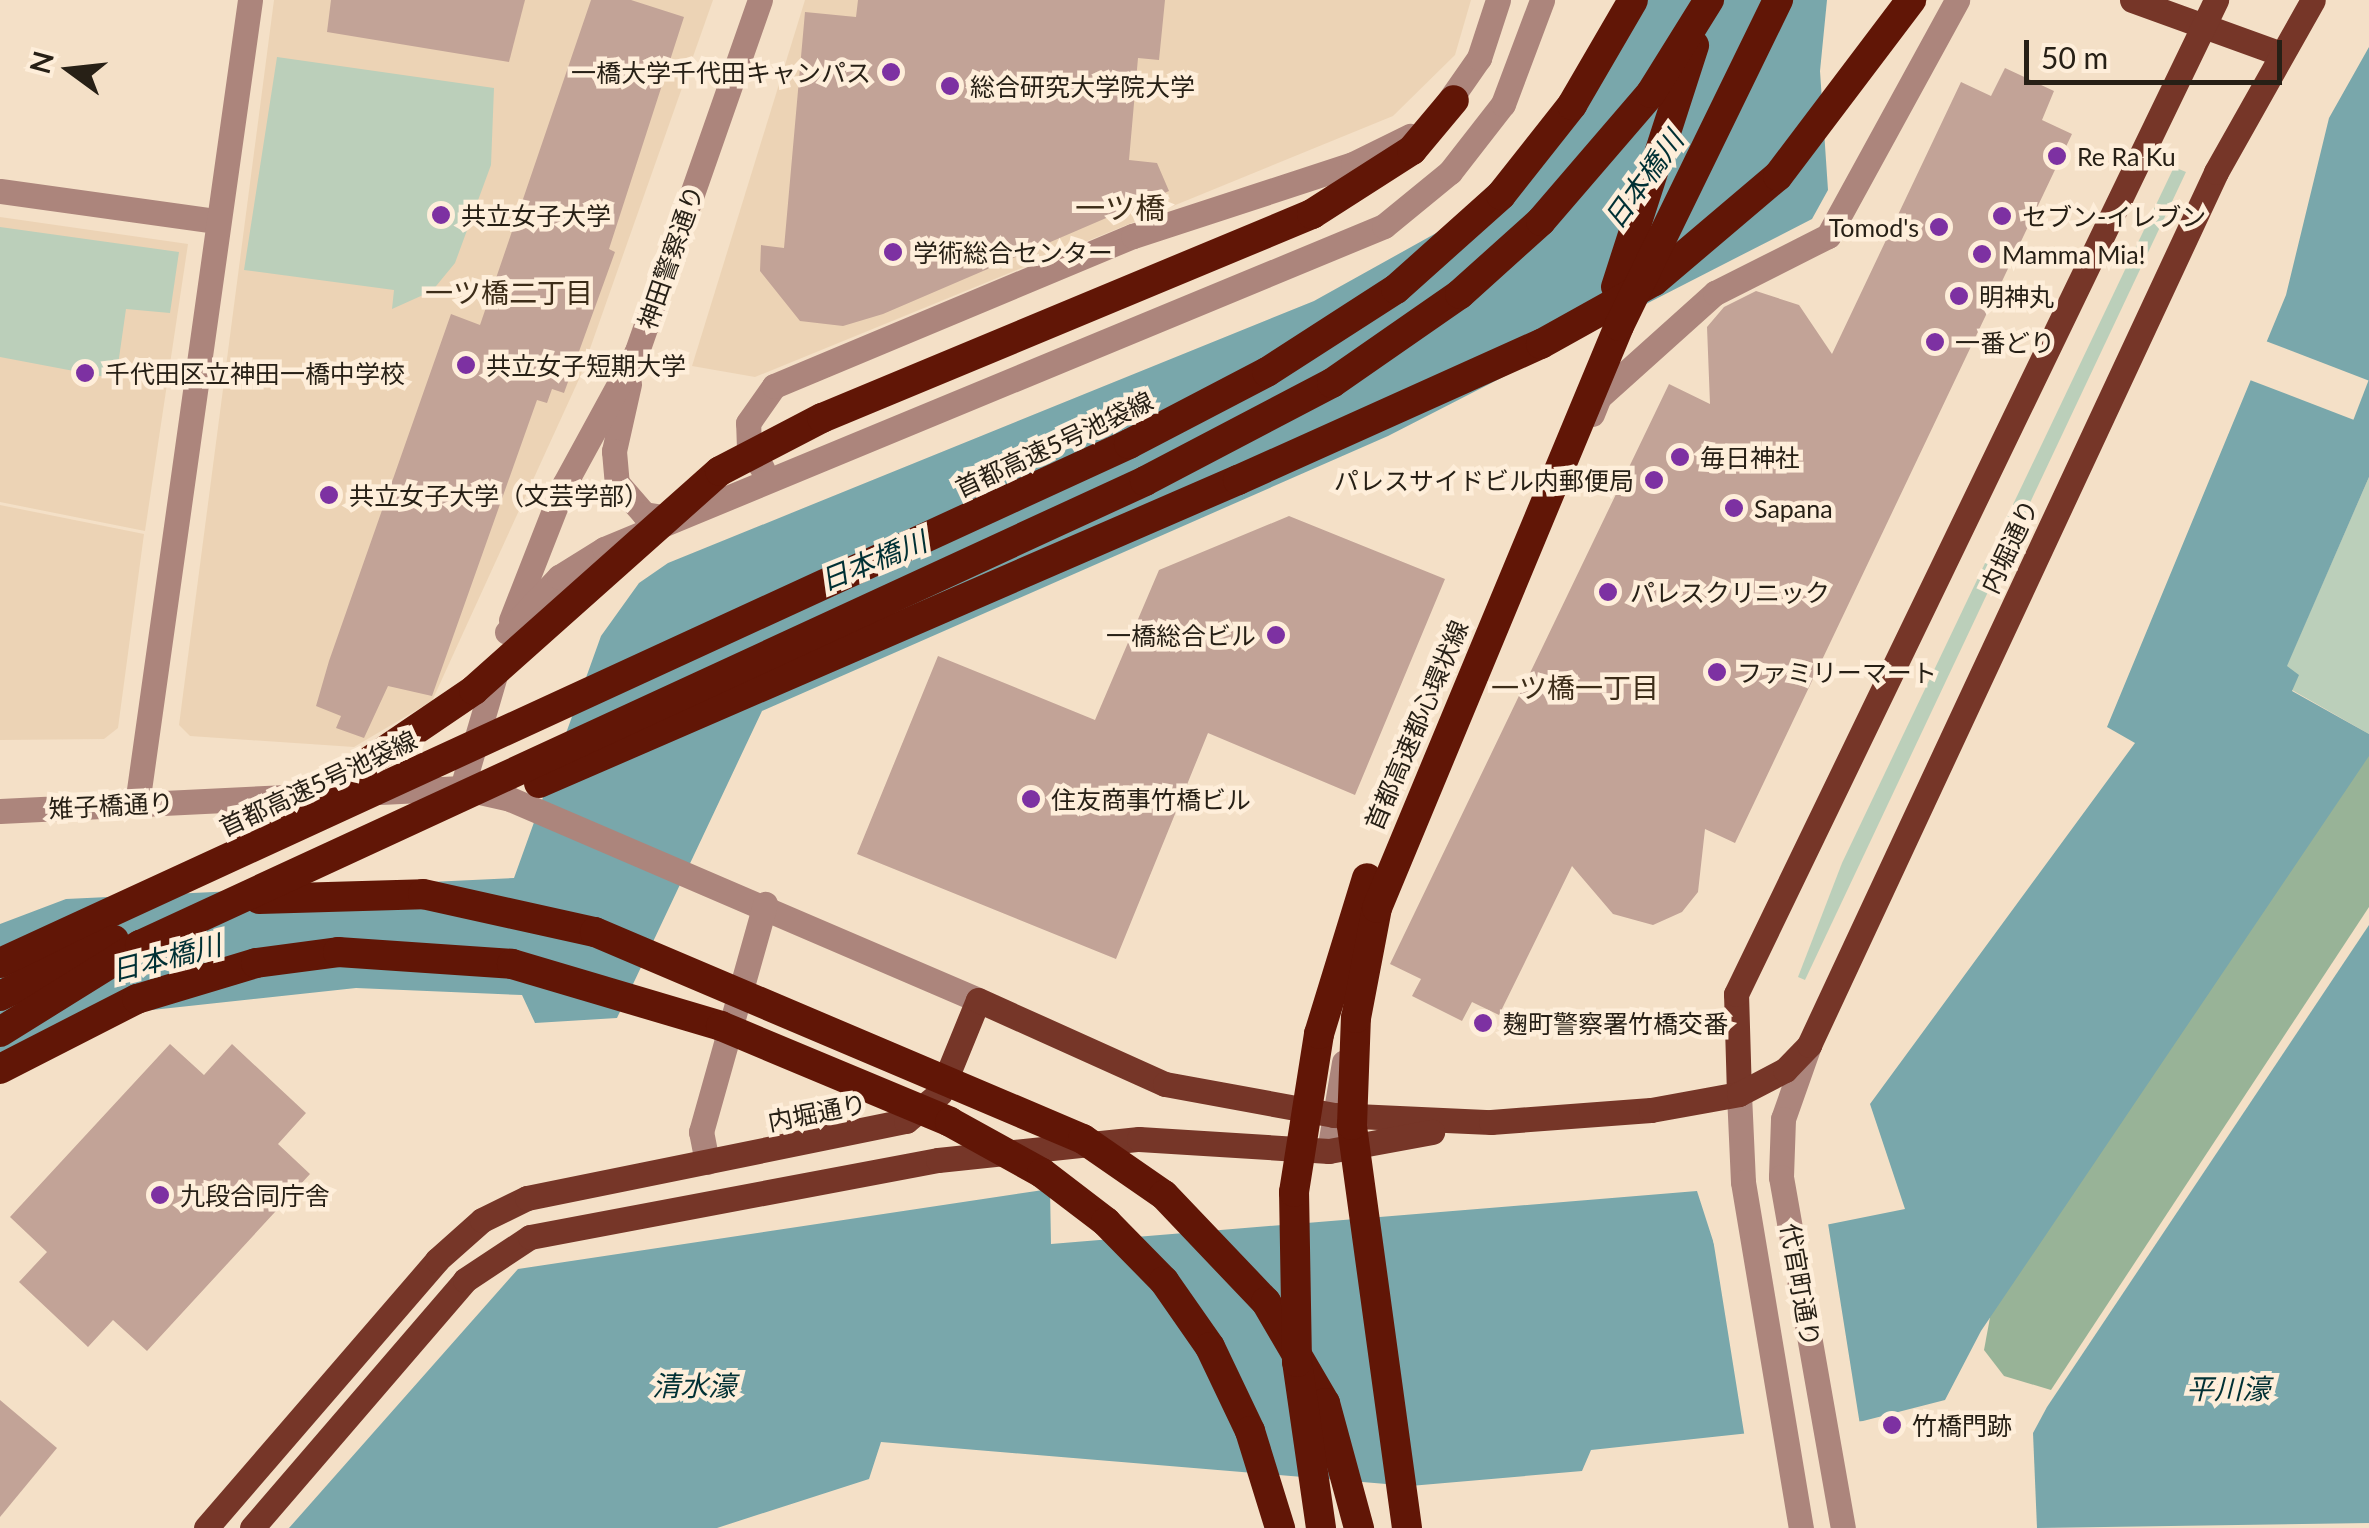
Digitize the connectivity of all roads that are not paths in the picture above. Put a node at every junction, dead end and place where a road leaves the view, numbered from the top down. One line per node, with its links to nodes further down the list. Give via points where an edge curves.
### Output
1 (250, 0): 17 (street)
2 (760, 0): 18 (street, 神田警察通り)
3 (1498, 0): 15 (street, via 1479,58)
4 (1542, 0): 19 (street, via 1503,104 1450,172 1384,226)
5 (1634, 0): 26 (highway, 首都高速5号池袋線, via 1572,105 1501,196 1396,289 1332,332 1129,444)
6 (1707, 0): 25 (highway, via 1651,93 1565,196 1460,294 1346,374 1145,481); 42 (highway, 首都高速都心環状線, via 1630,249 1368,876 1319,1034 1299,1138 1292,1246 1302,1417)
7 (1778, 0): 44 (highway, 首都高速都心環状線, via 1618,326 1377,908 1356,1018 1352,1125)
8 (1957, 0): 35 (street, via 1828,236 1716,293 1599,397 1375,936)
9 (2132, 0): 13 (main road)
10 (2216, 0): 13 (main road)
11 (2313, 0): 14 (main road, 内堀通り)
12 (1909, 2): 25 (highway, via 1778,176 1736,219 1654,281 1541,344 913,626 538,784)
13 (2201, 24): 14 (main road); 34 (main road, via 1736,994)
14 (2281, 54): 32 (main road, 内堀通り, via 2208,190)
15 (1454, 100): 19 (street, via 1402,141 1353,164 1134,236 774,386 752,409 747,436 764,470); 26 (highway, via 1412,150 1356,191 822,418 720,472 474,690)
16 (0, 191): 17 (street)
17 (215, 221): 23 (street)
18 (637, 351): 20 (street, via 614,451 617,483 644,514); 21 (street, 神田警察通り, via 564,485)
19 (784, 478): 20 (street)
20 (676, 519): 21 (street, via 580,562)
21 (507, 632): 22 (street, 神田警察通り)
22 (462, 788): 23 (street, 雉子橋通り); 27 (street, 雉子橋通り, via 510,799)
23 (137, 804): 24 (street, 雉子橋通り)
24 (0, 811)
25 (334, 856): 31 (highway, via 140,945)
26 (216, 864): 28 (highway, 首都高速5号池袋線)
27 (765, 904): 30 (street, 雉子橋通り); 38 (street, via 701,1132)
28 (0, 964)
29 (0, 996): 43 (highway, via 148,927 308,893 480,903 657,954 1030,1112 1164,1195 1233,1262 1289,1336 1331,1420)
30 (978, 1000): 35 (main road, 内堀通り, via 1166,1084); 38 (main road, 内堀通り, via 940,1092 906,1121)
31 (0, 1032)
32 (1809, 1045): 34 (main road, 内堀通り, via 1785,1070); 46 (street, 代官町通り, via 1784,1118 1781,1177)
33 (0, 1069): 41 (highway, via 79,1025 180,984 338,952 512,964 721,1026 950,1122 1042,1173 1106,1222 1164,1280 1210,1347 1250,1431)
34 (1738, 1094): 36 (main road, 内堀通り, via 1652,1110); 45 (street, 代官町通り, via 1743,1182 1792,1436)
35 (1334, 1115): 36 (main road, 内堀通り); 37 (street)
36 (1491, 1122): 37 (main road, 内堀通り)
37 (1330, 1151): 40 (main road, 内堀通り, via 1139,1139 956,1158 530,1236 465,1280)
38 (707, 1162): 39 (main road, 内堀通り, via 527,1198 482,1220 437,1260)
39 (206, 1528)
40 (252, 1528)
41 (1280, 1528)
42 (1321, 1528)
43 (1359, 1528)
44 (1407, 1528)
45 (1801, 1528)
46 (1842, 1528)

